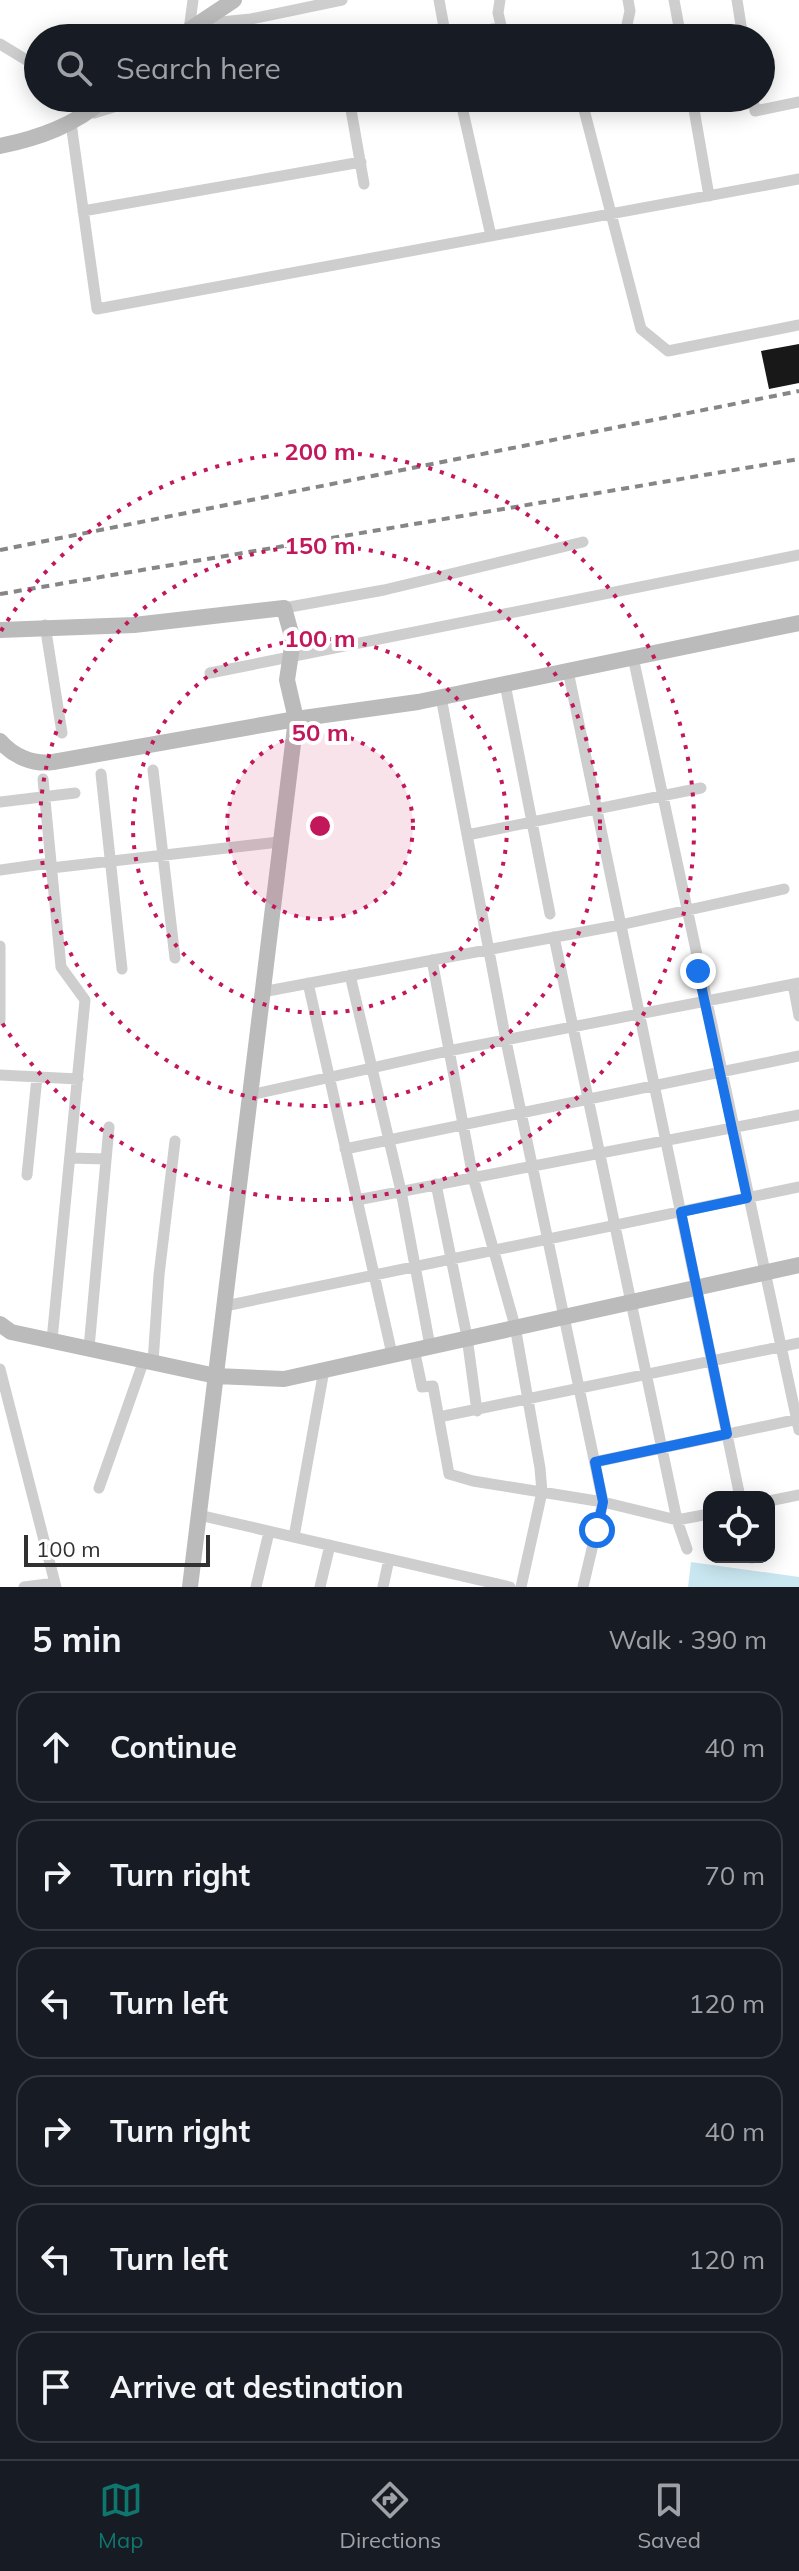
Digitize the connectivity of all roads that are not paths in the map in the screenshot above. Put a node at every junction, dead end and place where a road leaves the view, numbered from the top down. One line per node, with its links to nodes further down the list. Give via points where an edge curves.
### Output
1 (193, 0): 9 (street)
2 (234, 0): 10 (street)
3 (342, 0): 11 (street)
4 (439, 0): 12 (street)
5 (500, 0): 13 (street)
6 (674, 0): 15 (street)
7 (737, 0): 16 (street)
8 (630, 1): 14 (street)
9 (188, 24)
10 (198, 24)
11 (224, 24)
12 (442, 24)
13 (501, 24)
14 (626, 24)
15 (678, 24)
16 (741, 24)
17 (0, 44): 18 (street)
18 (24, 59)
19 (799, 102): 20 (street)
20 (775, 107)
21 (88, 112): 27 (street)
22 (100, 112): 27 (street)
23 (352, 112): 29 (street)
24 (463, 112): 35 (street)
25 (584, 112): 34 (street)
26 (694, 112): 32 (street)
27 (79, 119): 28 (street); 33 (street)
28 (0, 146)
29 (361, 162): 31 (street); 33 (street)
30 (799, 179): 32 (street)
31 (364, 184)
32 (709, 196): 34 (street)
33 (83, 211): 35 (street, via 97,309)
34 (609, 214): 35 (street); 36 (street, via 641,329 668,351)
35 (491, 236)
36 (799, 325)
37 (583, 542): 39 (street)
38 (799, 555): 43 (street)
39 (284, 608): 41 (street, via 134,625); 43 (street, via 293,640)
40 (799, 623): 44 (street)
41 (45, 625): 42 (street); 50 (street)
42 (0, 630)
43 (291, 657): 46 (street); 49 (street, via 287,680)
44 (633, 657): 45 (street); 57 (street)
45 (568, 671): 47 (street); 60 (street)
46 (210, 673)
47 (505, 684): 48 (street); 61 (street)
48 (441, 697): 49 (street); 62 (street)
49 (296, 719): 53 (street); 63 (street)
50 (62, 733)
51 (0, 741): 53 (street)
52 (153, 770): 64 (street)
53 (43, 771): 58 (street)
54 (101, 774): 65 (street)
55 (701, 788): 57 (street)
56 (75, 793): 58 (street)
57 (661, 796): 60 (street); 69 (street)
58 (44, 797): 59 (street); 66 (street)
59 (0, 802)
60 (595, 809): 61 (street); 71 (street)
61 (531, 822): 62 (street); 70 (street)
62 (467, 835): 74 (street)
63 (279, 842): 64 (street); 81 (street)
64 (163, 855): 65 (street); 75 (street)
65 (110, 861): 66 (street); 77 (street)
66 (50, 866): 67 (street); 95 (street, via 61,967 85,1000)
67 (0, 870)
68 (784, 889): 69 (street)
69 (685, 910): 71 (street); 82 (street)
70 (550, 914)
71 (620, 925): 72 (street); 83 (street)
72 (554, 937): 74 (street); 86 (street)
73 (0, 946): 85 (street)
74 (490, 949): 76 (street); 87 (street)
75 (175, 958)
76 (432, 960): 78 (street); 88 (street)
77 (122, 969)
78 (350, 975): 79 (street); 90 (street)
79 (308, 983): 81 (street); 94 (street)
80 (796, 984): 82 (street); 84 (street)
81 (262, 992): 97 (street)
82 (705, 1002): 83 (street); 91 (street)
83 (638, 1015): 86 (street); 96 (street)
84 (799, 1016)
85 (0, 1020)
86 (574, 1028): 87 (street); 98 (street)
87 (506, 1041): 88 (street); 99 (street)
88 (448, 1051): 90 (street); 101 (street)
89 (799, 1056): 91 (street)
90 (373, 1069): 94 (street); 104 (street)
91 (720, 1071): 96 (street); 103 (street)
92 (0, 1075): 93 (street)
93 (37, 1077): 95 (street); 112 (street)
94 (330, 1077): 97 (street); 107 (street)
95 (78, 1079): 109 (street)
96 (653, 1084): 98 (street); 105 (street)
97 (250, 1095): 130 (street)
98 (589, 1097): 99 (street); 108 (street)
99 (521, 1112): 101 (street); 111 (street)
100 (799, 1115): 103 (street)
101 (463, 1125): 104 (street); 113 (street)
102 (109, 1127): 110 (street)
103 (732, 1127): 105 (street); 117 (street)
104 (389, 1140): 107 (street); 116 (street)
105 (665, 1140): 108 (street); 119 (street)
106 (175, 1141): 141 (street)
107 (345, 1149): 118 (street)
108 (601, 1153): 111 (street); 120 (street)
109 (70, 1158): 110 (street); 135 (street)
110 (106, 1159): 138 (street)
111 (532, 1166): 113 (street); 121 (street)
112 (27, 1175)
113 (473, 1177): 114 (street); 122 (street)
114 (436, 1184): 116 (street); 123 (street)
115 (799, 1187): 117 (street)
116 (401, 1191): 118 (street); 125 (street)
117 (747, 1198): 119 (street); 126 (street)
118 (357, 1200): 127 (street)
119 (681, 1212): 120 (street); 128 (street)
120 (615, 1225): 121 (street); 129 (street)
121 (547, 1240): 122 (street); 131 (street)
122 (492, 1252): 123 (street); 133 (street)
123 (450, 1260): 125 (street); 134 (street)
124 (799, 1265): 126 (street)
125 (415, 1267): 127 (street); 139 (street)
126 (764, 1273): 128 (street); 137 (street)
127 (374, 1276): 130 (street); 140 (street)
128 (697, 1287): 129 (street); 142 (street)
129 (630, 1301): 131 (street); 145 (street)
130 (225, 1306): 146 (street)
131 (563, 1316): 133 (street); 147 (street)
132 (0, 1324): 135 (street, via 11,1332)
133 (515, 1326): 134 (street); 149 (street)
134 (467, 1337): 139 (street); 150 (street)
135 (52, 1340): 138 (street)
136 (799, 1343): 137 (street)
137 (780, 1347): 142 (street); 152 (street)
138 (89, 1348): 141 (street)
139 (422, 1348): 140 (street); 151 (street, via 422,1387 433,1386)
140 (392, 1354): 144 (street)
141 (148, 1361): 146 (street); 156 (street)
142 (712, 1361): 145 (street); 153 (street)
143 (0, 1369): 148 (street)
144 (324, 1370): 146 (street, via 284,1379); 166 (street)
145 (646, 1375): 147 (street); 154 (street)
146 (216, 1376): 162 (street)
147 (579, 1389): 149 (street); 155 (street)
148 (3, 1392): 171 (street)
149 (529, 1399): 150 (street); 158 (street)
150 (477, 1411): 151 (street)
151 (439, 1417): 158 (street, via 449,1474)
152 (798, 1423): 153 (street)
153 (727, 1434): 154 (street); 157 (street)
154 (662, 1448): 155 (street); 164 (street)
155 (595, 1462): 161 (street)
156 (99, 1488)
157 (739, 1491)
158 (542, 1492): 161 (street); 179 (street)
159 (799, 1495): 160 (street)
160 (775, 1500)
161 (603, 1502): 164 (street); 180 (street)
162 (199, 1515): 165 (street); 173 (street)
163 (703, 1515): 164 (street)
164 (677, 1520): 168 (street)
165 (269, 1532): 166 (street); 174 (street)
166 (294, 1537): 167 (street)
167 (330, 1545): 169 (street); 175 (street)
168 (687, 1549)
169 (389, 1559): 170 (street); 176 (street)
170 (454, 1574): 177 (street); 178 (street)
171 (55, 1585): 172 (street)
172 (24, 1587)
173 (190, 1587)
174 (256, 1587)
175 (320, 1587)
176 (383, 1587)
177 (451, 1587)
178 (510, 1587)
179 (521, 1587)
180 (583, 1587)

